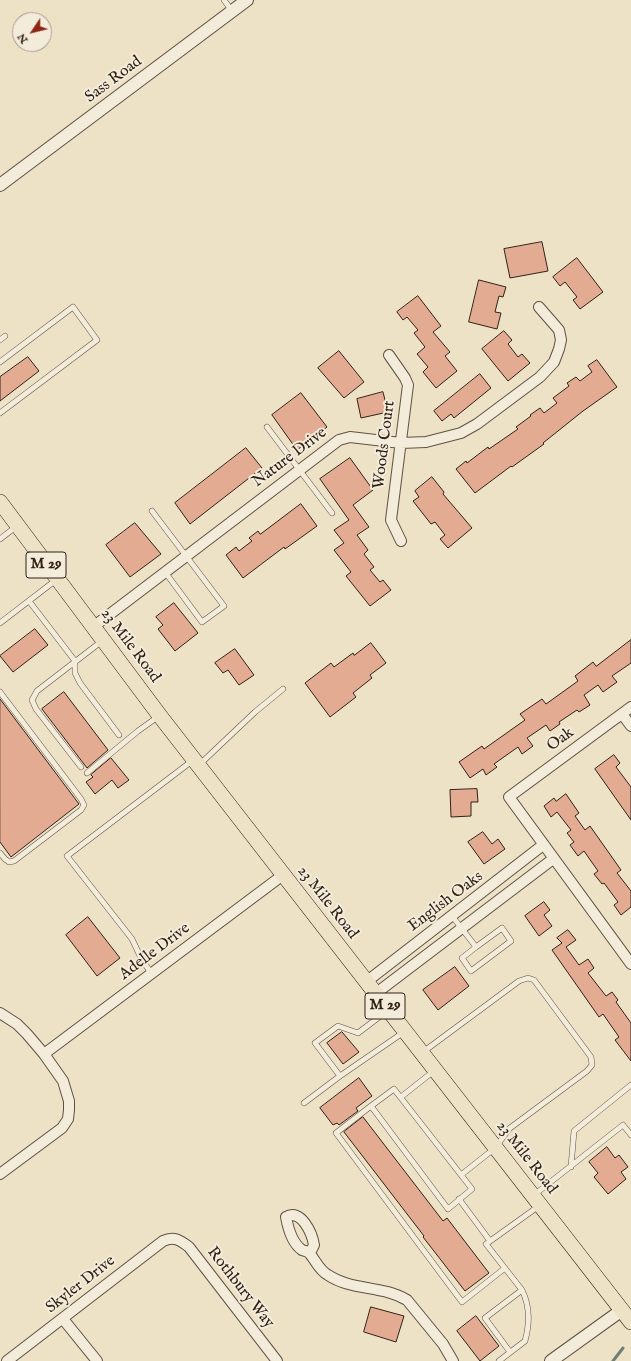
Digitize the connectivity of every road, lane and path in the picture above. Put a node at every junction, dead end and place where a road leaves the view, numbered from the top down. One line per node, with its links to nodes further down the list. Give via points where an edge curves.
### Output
1 (224, 0): 3 (lane)
2 (248, 0): 3 (street, Sass Road)
3 (232, 11): 4 (street, Sass Road)
4 (0, 185)
5 (538, 307): 12 (street, Nature Drive, via 559,330 561,340 554,362 544,373 477,424 461,432 426,442)
6 (5, 336): 7 (lane)
7 (0, 340)
8 (389, 355): 12 (street, Woods Court, via 408,385)
9 (0, 362): 10 (lane, via 73,307 97,340)
10 (0, 413)
11 (268, 427): 13 (lane)
12 (401, 443): 13 (street, Nature Drive, via 350,437 339,440); 19 (street, Woods Court, via 391,520)
13 (299, 469): 16 (lane); 20 (street, Nature Drive)
14 (0, 502): 17 (main road, 23 Mile Road / M 29)
15 (152, 511): 20 (lane)
16 (332, 514)
17 (17, 526): 18 (lane); 22 (main road, 23 Mile Road / M 29)
18 (0, 540)
19 (400, 541)
20 (186, 556): 21 (street, Nature Drive); 21 (lane, via 224,606 202,622)
21 (165, 572): 25 (street, Nature Drive)
22 (57, 579): 23 (lane); 25 (main road, 23 Mile Road / M 29)
23 (29, 601): 24 (lane); 27 (lane)
24 (0, 622)
25 (93, 627): 26 (main road, 23 Mile Road / M 29)
26 (103, 641): 27 (lane); 32 (main road, 23 Mile Road / M 29)
27 (75, 661): 34 (lane, via 75,673 80,683); 36 (lane, via 37,691 32,700)
28 (284, 689): 35 (lane, via 255,712 221,746)
29 (0, 692): 39 (lane, via 84,805 82,810 14,861 9,862)
30 (631, 707): 31 (street, Oak)
31 (622, 714): 33 (street); 38 (street, Oak, via 509,797)
32 (160, 716): 35 (main road, 23 Mile Road / M 29); 37 (lane)
33 (631, 726)
34 (119, 734)
35 (196, 763): 41 (main road, 23 Mile Road / M 29); 46 (lane, via 67,856 132,939)
36 (81, 767)
37 (87, 773)
38 (544, 845): 40 (street); 42 (street, English Oaks)
39 (0, 853)
40 (553, 859): 43 (street, English Oaks); 45 (street)
41 (283, 875): 46 (street, Adelle Drive); 47 (main road, 23 Mile Road / M 29)
42 (452, 916): 43 (lane); 47 (street, English Oaks)
43 (462, 928): 44 (lane); 48 (street, English Oaks)
44 (476, 947): 44 (lane, via 502,928 512,941 471,971 462,958)
45 (631, 964)
46 (151, 974): 53 (street, Adelle Drive)
47 (366, 982): 48 (main road, 23 Mile Road / M 29)
48 (375, 994): 49 (main road, 23 Mile Road / M 29)
49 (388, 1010): 51 (main road, 23 Mile Road / M 29); 55 (lane, via 358,1033 338,1026 315,1044)
50 (0, 1012): 53 (street, via 17,1024)
51 (405, 1032): 52 (main road, 23 Mile Road / M 29); 55 (lane)
52 (421, 1052): 54 (main road, 23 Mile Road / M 29); 61 (lane, via 519,981 528,978 534,980 591,1057 592,1065 510,1128)
53 (44, 1054): 63 (street, via 63,1081 69,1101 68,1119 62,1128)
54 (435, 1070): 57 (lane); 61 (main road, 23 Mile Road / M 29)
55 (340, 1076): 58 (lane)
56 (631, 1085): 62 (lane, via 574,1131)
57 (401, 1097): 59 (lane, via 394,1089); 64 (lane)
58 (304, 1103)
59 (371, 1106): 65 (lane, via 448,1209); 70 (lane, via 336,1133 462,1302)
60 (631, 1136): 62 (lane, via 624,1125)
61 (495, 1148): 64 (lane); 66 (main road, 23 Mile Road / M 29)
62 (571, 1167): 66 (lane)
63 (0, 1174)
64 (461, 1175): 65 (lane, via 472,1189)
65 (459, 1200): 68 (lane)
66 (536, 1201): 68 (lane); 72 (main road, 23 Mile Road / M 29)
67 (176, 1238): 73 (street, Skyler Drive, via 164,1241); 78 (street, Rothbury Way, via 189,1247)
68 (490, 1241): 70 (lane, via 486,1244)
69 (310, 1252): 69 (street, via 297,1245 288,1228 286,1217 295,1214 306,1225 314,1245); 79 (street, via 322,1270 335,1279 361,1288 387,1292 407,1300 443,1344)
70 (505, 1268): 71 (lane)
71 (522, 1290): 75 (lane, via 528,1309 527,1333 525,1341); 75 (lane, via 485,1318)
72 (622, 1310): 74 (main road, 23 Mile Road / M 29); 81 (street)
73 (63, 1319): 76 (street, Skyler Drive); 77 (street)
74 (631, 1322)
75 (510, 1352): 80 (lane)
76 (7, 1361)
77 (97, 1361)
78 (277, 1361)
79 (453, 1361)
80 (499, 1361)
81 (551, 1361)

